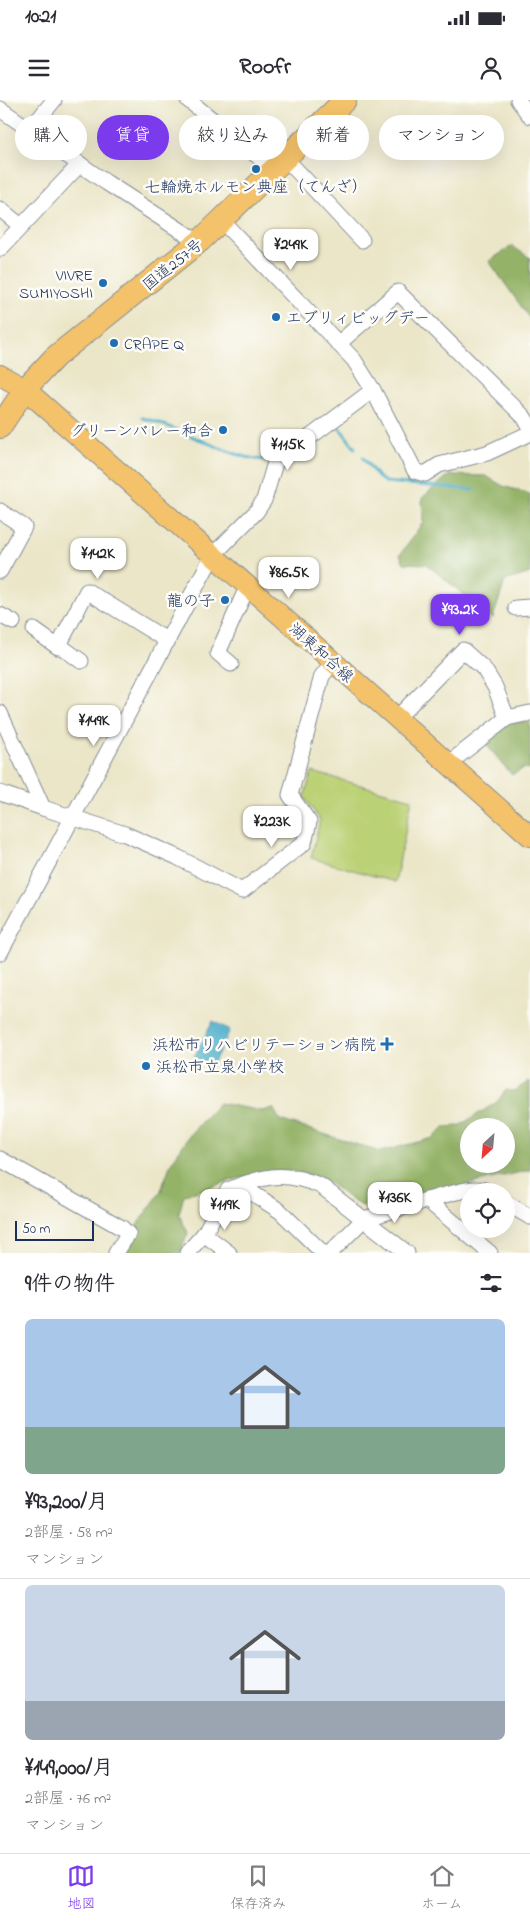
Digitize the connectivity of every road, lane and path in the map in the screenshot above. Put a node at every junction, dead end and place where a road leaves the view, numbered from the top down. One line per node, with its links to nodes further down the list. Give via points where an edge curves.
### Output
1 (54, 100): 6 (street)
2 (188, 100): 10 (street, via 266,163)
3 (345, 100): 10 (highway, 国道257号)
4 (518, 100): 7 (street)
5 (0, 109): 8 (street)
6 (42, 115)
7 (530, 116)
8 (15, 120)
9 (74, 160): 11 (street)
10 (282, 163): 13 (highway, 国道257号); 15 (street)
11 (80, 164): 14 (street); 16 (street)
12 (0, 209): 14 (street)
13 (222, 221): 16 (highway, 国道257号); 18 (street)
14 (21, 226): 17 (street)
15 (362, 240)
16 (200, 241): 20 (highway, 国道257号, via 55,357)
17 (0, 249)
18 (339, 343): 21 (street); 23 (street, via 398,292 524,417)
19 (0, 375): 20 (main road, 湖東和合線)
20 (24, 388): 22 (highway, 国道257号); 26 (main road, 湖東和合線)
21 (373, 390): 24 (street, via 415,471 425,474 439,465 488,452); 26 (street, via 302,442 277,456 264,500)
22 (0, 426)
23 (530, 427)
24 (530, 433)
25 (0, 511): 27 (street, via 24,527)
26 (212, 555): 28 (main road, 湖東和合線); 30 (street)
27 (0, 571)
28 (248, 585): 33 (main road, 湖東和合線); 34 (street, via 218,654)
29 (34, 630): 31 (street, via 58,647)
30 (168, 641): 31 (street, via 87,591); 42 (street)
31 (59, 644): 32 (street)
32 (81, 661)
33 (333, 662): 37 (main road, 湖東和合線); 42 (street, via 322,676 290,796 308,822 304,842 242,891 125,834)
34 (231, 664)
35 (0, 713): 41 (street)
36 (530, 713): 38 (street)
37 (397, 718): 38 (street, via 463,650 484,669); 39 (main road, 湖東和合線)
38 (507, 718): 39 (street)
39 (448, 764): 43 (main road, 湖東和合線)
40 (0, 793): 41 (street)
41 (43, 808): 42 (street)
42 (73, 818): 44 (street)
43 (530, 836)
44 (0, 953)
45 (0, 1159): 53 (street, via 122,1228 128,1234)
46 (240, 1185): 51 (street, via 269,1176 310,1181); 52 (street, via 228,1190); 56 (street, via 280,1211)
47 (460, 1191): 48 (street)
48 (427, 1200): 51 (street); 59 (street)
49 (515, 1208): 50 (street)
50 (530, 1217)
51 (364, 1219): 57 (street); 58 (street)
52 (204, 1234): 54 (street); 55 (street)
53 (116, 1253)
54 (187, 1253)
55 (229, 1253)
56 (323, 1253)
57 (330, 1253)
58 (407, 1253)
59 (490, 1253)

